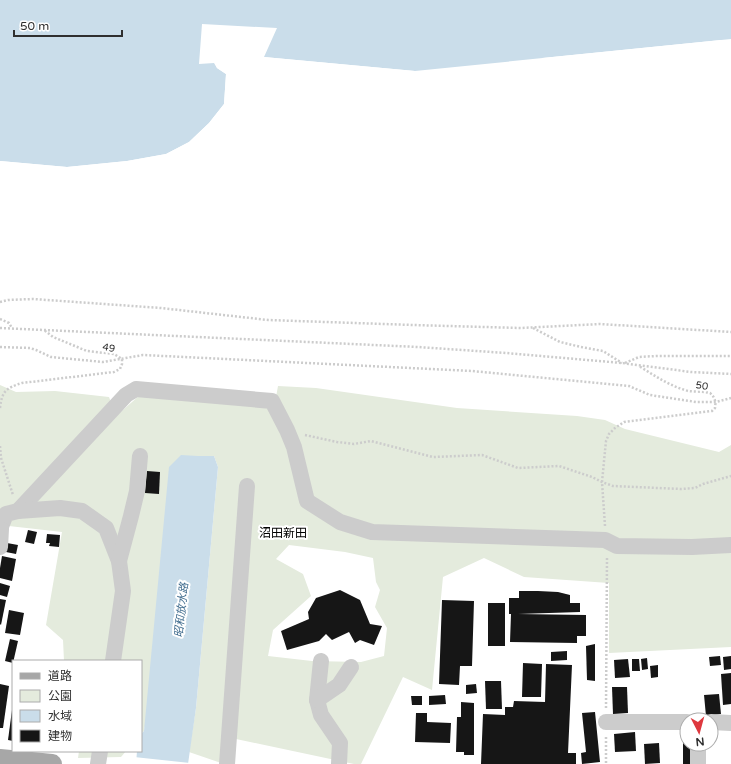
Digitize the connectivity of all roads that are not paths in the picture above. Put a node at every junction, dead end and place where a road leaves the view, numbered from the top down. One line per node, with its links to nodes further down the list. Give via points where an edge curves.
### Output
1 (140, 456): 7 (street, via 132,516)
2 (247, 486): 21 (street)
3 (18, 510): 4 (street, via 6,514); 5 (street, via 126,395 136,389 272,401 294,447 308,501 340,522 372,532 605,540 616,546); 7 (street, via 60,508 82,511 106,528)
4 (0, 529): 6 (street)
5 (731, 545)
6 (0, 546)
7 (119, 561): 8 (street, via 123,591)
8 (113, 660)
9 (321, 661): 11 (street)
10 (351, 667): 11 (street, via 339,685)
11 (317, 700): 22 (street, via 321,715 340,743)
12 (606, 722): 13 (street)
13 (679, 722)
14 (719, 722): 15 (street)
15 (731, 723)
16 (100, 752): 20 (street)
17 (698, 752): 23 (street)
18 (0, 759): 19 (main road)
19 (52, 764)
20 (98, 764)
21 (227, 764)
22 (339, 764)
23 (698, 764)

